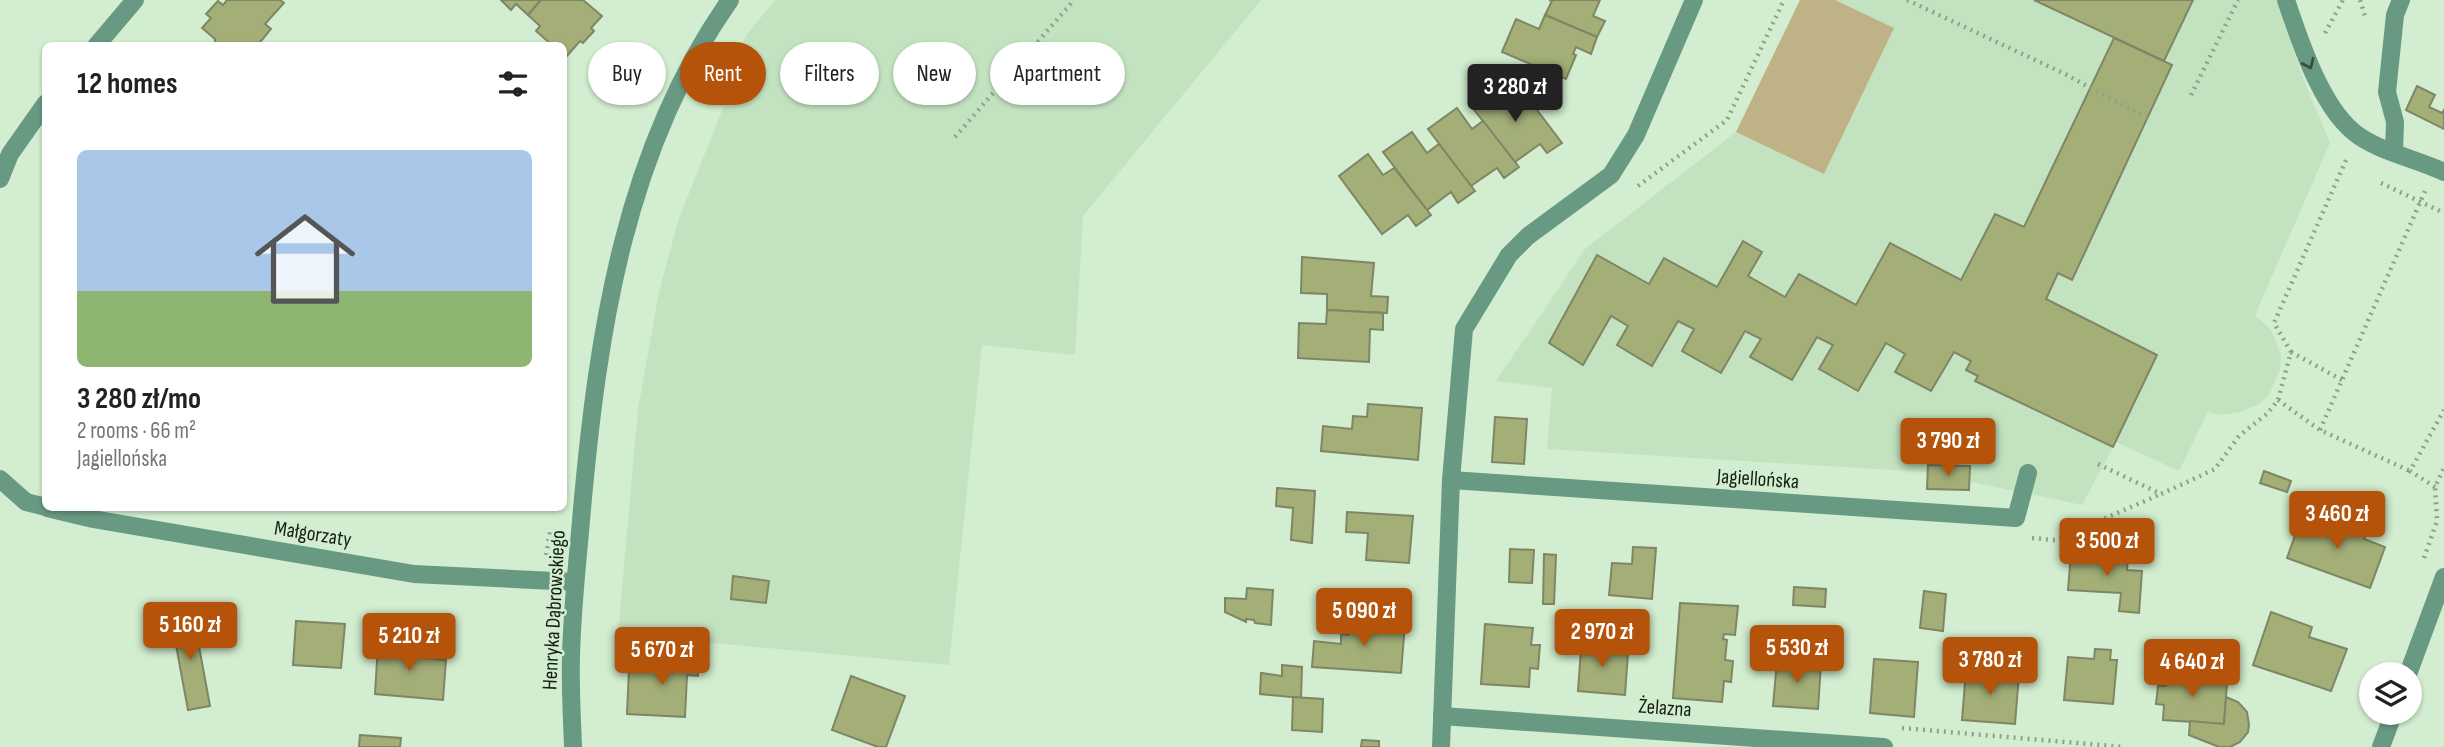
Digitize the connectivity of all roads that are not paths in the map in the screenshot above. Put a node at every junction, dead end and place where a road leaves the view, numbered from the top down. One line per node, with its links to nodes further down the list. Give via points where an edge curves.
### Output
1 (135, 0): 6 (street)
2 (730, 0): 17 (street, Henryka Dąbrowskiego, via 669,108 624,232 596,377)
3 (1695, 0): 13 (street, via 1636,135 1611,175 1509,255 1464,329)
4 (2286, 0): 8 (street, one-way to 8, via 2308,65 2342,121 2360,136)
5 (2401, 0): 8 (street, via 2395,15 2388,92 2395,122)
6 (99, 42)
7 (42, 109): 10 (street, via 10,154)
8 (2394, 152): 9 (street)
9 (2439, 170)
10 (0, 179)
11 (2028, 473): 13 (street, Jagiellońska, via 2016,518)
12 (0, 479): 14 (street, Małgorzaty, via 26,502)
13 (1451, 480): 19 (street)
14 (42, 506)
15 (62, 511): 17 (street, Małgorzaty, via 414,574)
16 (2444, 577): 18 (street)
17 (575, 582): 21 (street, Henryka Dąbrowskiego)
18 (2412, 662)
19 (1442, 716): 22 (street); 23 (street, Żelazna)
20 (2389, 725): 24 (street)
21 (573, 747)
22 (1441, 747)
23 (1884, 747)
24 (2381, 747)

